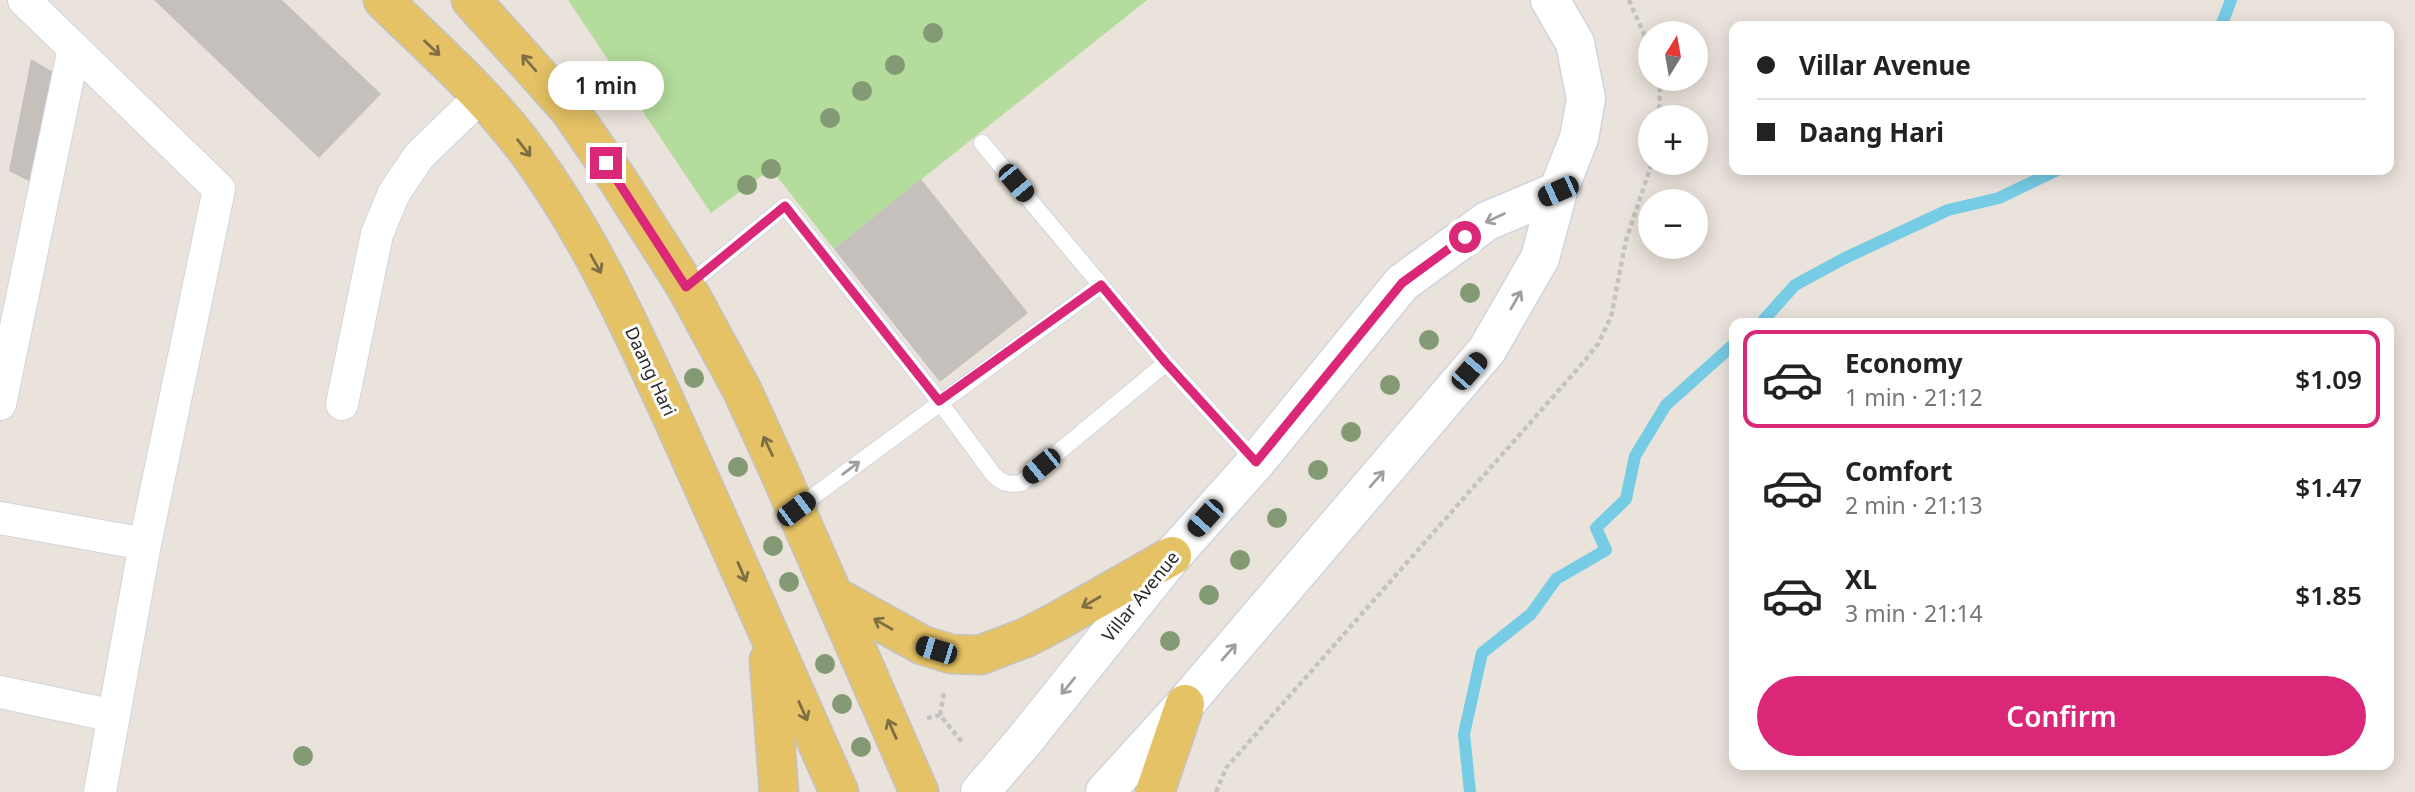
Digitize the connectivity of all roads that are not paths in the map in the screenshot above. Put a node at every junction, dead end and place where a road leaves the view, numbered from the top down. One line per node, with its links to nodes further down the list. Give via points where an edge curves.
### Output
1 (24, 0): 5 (street)
2 (383, 0): 6 (main road, Daang Hari, one-way to 6)
3 (471, 0): 10 (main road, one-way to 3, via 569,110)
4 (1550, 0): 8 (street, via 1575,43 1586,99 1579,138)
5 (74, 48): 13 (street); 18 (street, via 219,189)
6 (481, 96): 14 (street, via 419,156 394,193 377,234); 21 (main road, Daang Hari, one-way to 21, via 564,204 632,329)
7 (982, 142): 9 (lane)
8 (1558, 191): 15 (street, Villar Avenue, one-way to 15, via 1487,221 1402,283); 23 (street, one-way to 8, via 1487,350 1541,258)
9 (1101, 285): 11 (lane); 12 (lane)
10 (686, 287): 12 (lane, via 785,206); 16 (main road, one-way to 10, via 742,390)
11 (1166, 363): 12 (lane, via 1021,483 1001,482); 15 (lane)
12 (939, 401): 16 (lane, one-way to 12)
13 (0, 404)
14 (342, 404)
15 (1256, 462): 19 (street, Villar Avenue)
16 (796, 509): 20 (main road)
17 (0, 518): 18 (street)
18 (145, 544): 24 (street)
19 (1172, 556): 20 (main road, one-way to 20, via 1046,627 980,655 951,654 922,645); 29 (street, Villar Avenue, one-way to 29)
20 (834, 596): 28 (main road, one-way to 20)
21 (765, 626): 26 (main road); 27 (main road, Daang Hari, one-way to 27)
22 (0, 692): 24 (street)
23 (1185, 704): 30 (street); 31 (main road)
24 (114, 716): 25 (street)
25 (100, 792)
26 (779, 792)
27 (839, 792)
28 (919, 792)
29 (980, 792)
30 (1105, 792)
31 (1156, 792)

